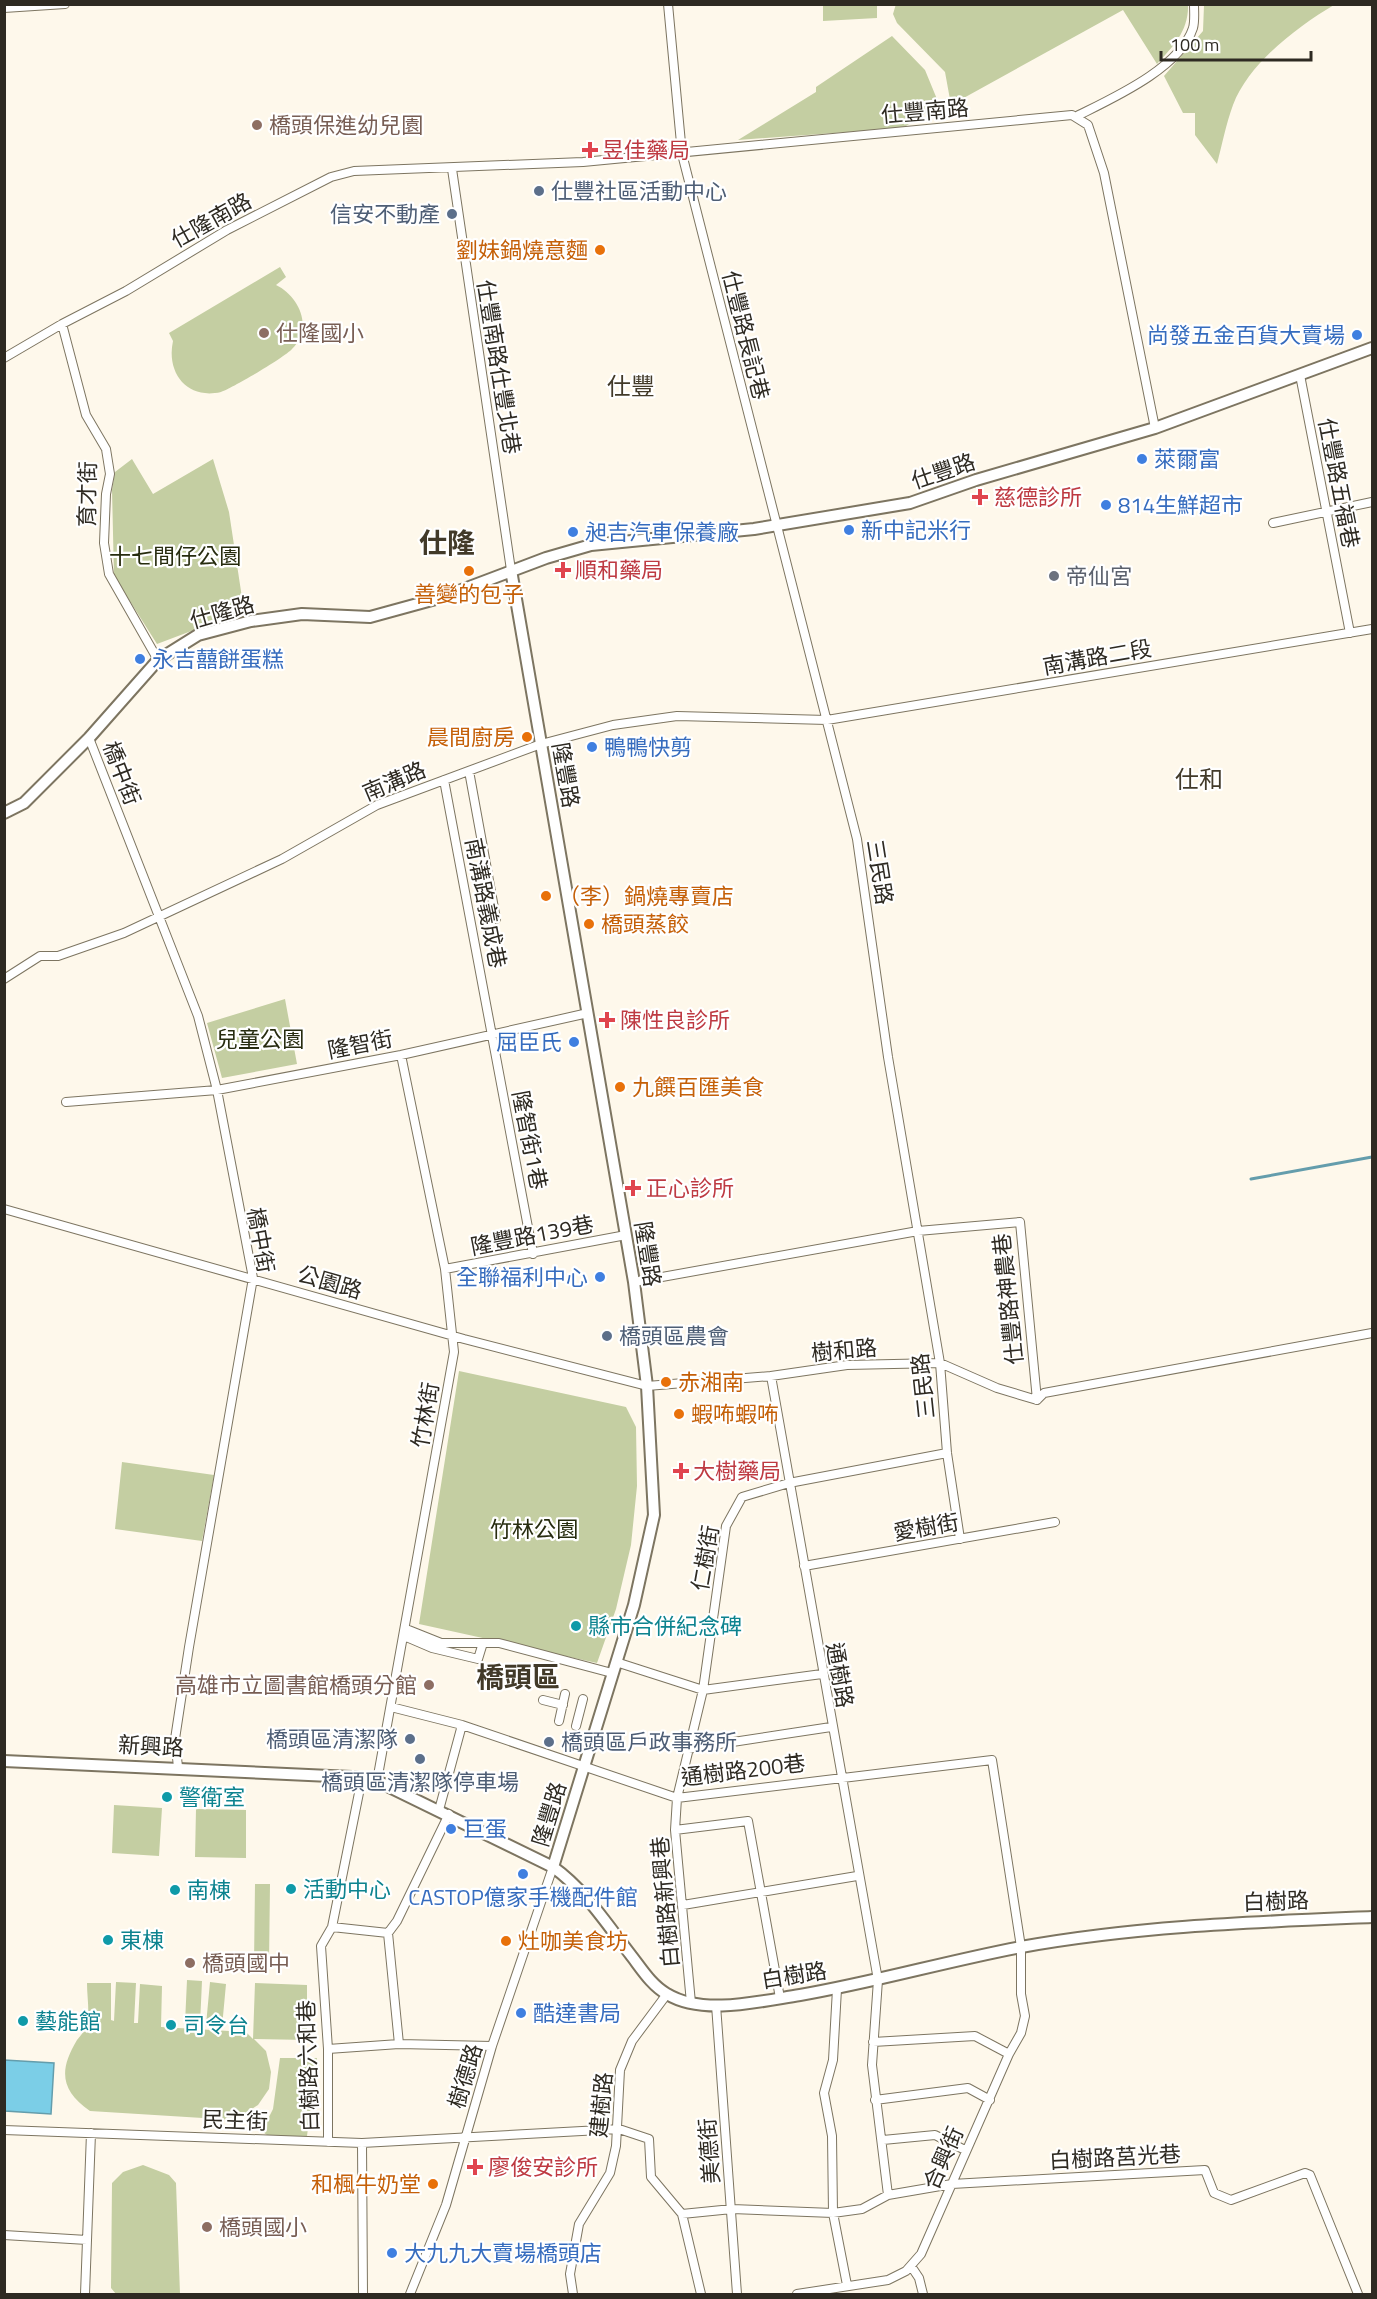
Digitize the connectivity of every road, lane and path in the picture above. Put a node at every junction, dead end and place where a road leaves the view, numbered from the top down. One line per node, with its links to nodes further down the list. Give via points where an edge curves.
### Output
1 (65, 4): 4 (street)
2 (668, 4): 6 (street, 仕豐路長記巷)
3 (1194, 4): 5 (street, via 1193,27 1180,49 1149,76)
4 (4, 8)
5 (1077, 116): 6 (street, 仕豐南路); 12 (street, via 1093,135 1104,173)
6 (682, 154): 7 (street, 仕豐南路); 16 (street, 仕豐路長記巷)
7 (452, 169): 8 (street, 仕隆南路, via 354,171 331,177 227,230 126,291); 17 (street, 仕豐南路仕豐北巷)
8 (62, 324): 10 (street, 仕隆南路); 20 (street, 育才街, via 86,415 106,449 110,474 104,543 109,574)
9 (1372, 348): 11 (street, 仕豐路)
10 (4, 358)
11 (1300, 375): 12 (street, 仕豐路); 14 (street, 仕豐路五福巷)
12 (1155, 428): 16 (street, 仕豐路, via 910,503)
13 (1372, 502): 14 (street)
14 (1328, 513): 15 (street); 19 (street, 仕豐路五福巷)
15 (1274, 523)
16 (775, 526): 17 (street, 仕豐路, via 591,545); 21 (street, 三民路, via 801,611)
17 (511, 570): 20 (street, 仕隆路, via 443,597 370,617 302,614 251,621 198,636); 23 (street, 隆豐路)
18 (1372, 629): 19 (street, 南溝路二段)
19 (1350, 633): 21 (street, 南溝路二段)
20 (158, 660): 22 (street, 仕隆路)
21 (827, 720): 23 (street, 南溝路, via 677,716 614,725); 36 (street, 三民路, via 857,839)
22 (89, 738): 26 (street, 仕隆路, via 24,803); 27 (street, 橋中街)
23 (541, 744): 24 (street, 南溝路); 30 (street, 隆豐路)
24 (469, 771): 25 (street, 南溝路); 28 (street)
25 (444, 780): 27 (street, 南溝路, via 377,806 290,855); 31 (street, 南溝路義成巷)
26 (4, 813)
27 (159, 916): 29 (street, 南溝路, via 58,956 40,956); 33 (street, 橋中街, via 190,990)
28 (496, 919)
29 (4, 979)
30 (588, 1013): 31 (street, 隆智街); 37 (street, 隆豐路)
31 (491, 1033): 32 (street, 隆智街); 38 (street, 隆智街1巷)
32 (401, 1054): 33 (street, 隆智街); 39 (street, 竹林街)
33 (217, 1090): 34 (street, 隆智街); 40 (street, 橋中街)
34 (66, 1102)
35 (4, 1209): 40 (street, 公園路)
36 (918, 1231): 41 (street); 44 (street, 三民路); 47 (street, 仕豐路神農巷, via 1020,1222)
37 (626, 1235): 38 (street, 隆豐路139巷); 41 (street, 隆豐路)
38 (532, 1254): 39 (street, 隆豐路139巷)
39 (445, 1269): 43 (street, 竹林街)
40 (253, 1278): 43 (street, 公園路); 71 (street, 橋中街, via 189,1647 175,1739)
41 (634, 1282): 46 (street, 隆豐路)
42 (1372, 1332): 47 (street, via 1044,1392)
43 (454, 1336): 46 (street, 公園路); 53 (street, 竹林街)
44 (940, 1363): 45 (street, 樹和路, via 848,1365); 47 (street, 樹和路, via 997,1388); 48 (street, 三民路)
45 (771, 1376): 46 (street, 樹和路); 49 (street, 通樹路)
46 (647, 1386): 56 (street, 隆豐路, via 654,1515 634,1605)
47 (1037, 1400)
48 (947, 1453): 49 (street, 仁樹街); 51 (street, 三民路)
49 (789, 1483): 52 (street, 通樹路); 58 (street, 仁樹街, via 742,1497 726,1526)
50 (1055, 1522): 51 (street, 愛樹街)
51 (960, 1539): 52 (street, 愛樹街)
52 (804, 1566): 57 (street, 通樹路)
53 (405, 1633): 54 (street); 63 (street, 竹林街)
54 (440, 1646): 55 (street, via 478,1659); 56 (street, via 499,1643)
55 (482, 1646)
56 (614, 1668): 58 (street); 70 (street, 隆豐路)
57 (822, 1674): 58 (street); 67 (street, 通樹路)
58 (703, 1690): 68 (street, 仁樹街)
59 (565, 1694): 62 (street)
60 (583, 1699): 66 (street)
61 (543, 1700): 62 (street)
62 (563, 1705): 64 (street)
63 (392, 1707): 65 (street, 通樹路200巷); 75 (street, 竹林街)
64 (559, 1721)
65 (462, 1725): 70 (street, 通樹路200巷); 77 (street)
66 (576, 1726)
67 (831, 1727): 68 (street); 73 (street, 通樹路)
68 (687, 1749): 76 (street, 仁樹街)
69 (4, 1761): 71 (street, 新興路)
70 (584, 1765): 76 (street, 通樹路200巷); 79 (street, 隆豐路)
71 (178, 1767): 72 (street, 新興路)
72 (296, 1773): 74 (street, 白樹路)
73 (840, 1777): 76 (street, 通樹路200巷); 80 (street, 通樹路); 86 (street, 通樹路200巷, via 992,1760)
74 (362, 1778): 75 (street, 白樹路); 84 (street, 白樹路六和巷)
75 (377, 1781): 77 (street, 白樹路)
76 (677, 1798): 78 (street, 白樹路新興巷)
77 (444, 1812): 79 (street, 白樹路); 85 (street)
78 (675, 1830): 81 (street, via 748,1821); 82 (street, 白樹路新興巷)
79 (553, 1867): 89 (street, 白樹路, via 575,1883 649,1979); 95 (street, 樹德路)
80 (857, 1876): 81 (street); 87 (street, 通樹路)
81 (761, 1892): 82 (street); 90 (street)
82 (683, 1905): 91 (street, 白樹路新興巷)
83 (1372, 1917): 86 (street, 白樹路, via 1219,1923)
84 (332, 1927): 85 (street); 96 (street, 白樹路六和巷, via 321,1946)
85 (388, 1934): 94 (street)
86 (1021, 1947): 87 (street, 白樹路); 97 (street, 合興街, via 1025,2016)
87 (878, 1980): 88 (street, 白樹路); 93 (street, 通樹路)
88 (837, 1989): 90 (street, 白樹路); 111 (street, via 833,2060 824,2093 832,2136)
89 (667, 1994): 91 (street, 白樹路); 100 (street, 建樹路, via 632,2041 620,2070)
90 (780, 1998): 92 (street, 白樹路)
91 (692, 2003): 92 (street, 白樹路)
92 (716, 2005): 110 (street, 美德街)
93 (873, 2042): 97 (street, via 975,2036); 98 (street, 通樹路)
94 (399, 2044): 95 (street); 96 (street)
95 (492, 2046): 103 (street, 樹德路)
96 (328, 2049): 105 (street, 白樹路六和巷)
97 (1009, 2054): 99 (street, 合興街)
98 (874, 2100): 99 (street, via 968,2088); 104 (street, 通樹路)
99 (990, 2100): 107 (street, 合興街)
100 (619, 2129): 103 (street, 民主街); 112 (street, via 649,2139 651,2177); 120 (street, 建樹路, via 610,2173 579,2224 570,2274)
101 (4, 2130): 102 (street, 民主街)
102 (91, 2133): 105 (street, 民主街); 114 (street)
103 (465, 2138): 106 (street, 民主街); 119 (street, 樹德路, via 446,2205)
104 (883, 2140): 107 (street, via 935,2135); 109 (street, 通樹路)
105 (328, 2142): 106 (street, 民主街)
106 (362, 2143): 118 (street)
107 (965, 2150): 108 (street, 合興街)
108 (952, 2184): 109 (street); 115 (street, 合興街, via 921,2254); 125 (street, 白樹路莒光巷, via 1205,2170 1214,2193 1231,2200 1305,2173 1310,2175 1325,2209)
109 (888, 2195): 111 (street, via 862,2209)
110 (732, 2209): 111 (street); 112 (street); 122 (street, 美德街)
111 (833, 2212): 116 (street)
112 (682, 2214): 121 (street)
113 (4, 2235): 114 (street)
114 (87, 2240): 117 (street)
115 (911, 2266): 116 (street, 合興街, via 888,2280); 124 (street, via 919,2278)
116 (847, 2285): 123 (street, 合興街)
117 (85, 2295)
118 (363, 2295)
119 (410, 2295)
120 (573, 2295)
121 (701, 2295)
122 (737, 2295)
123 (796, 2295)
124 (922, 2295)
125 (1358, 2295)

